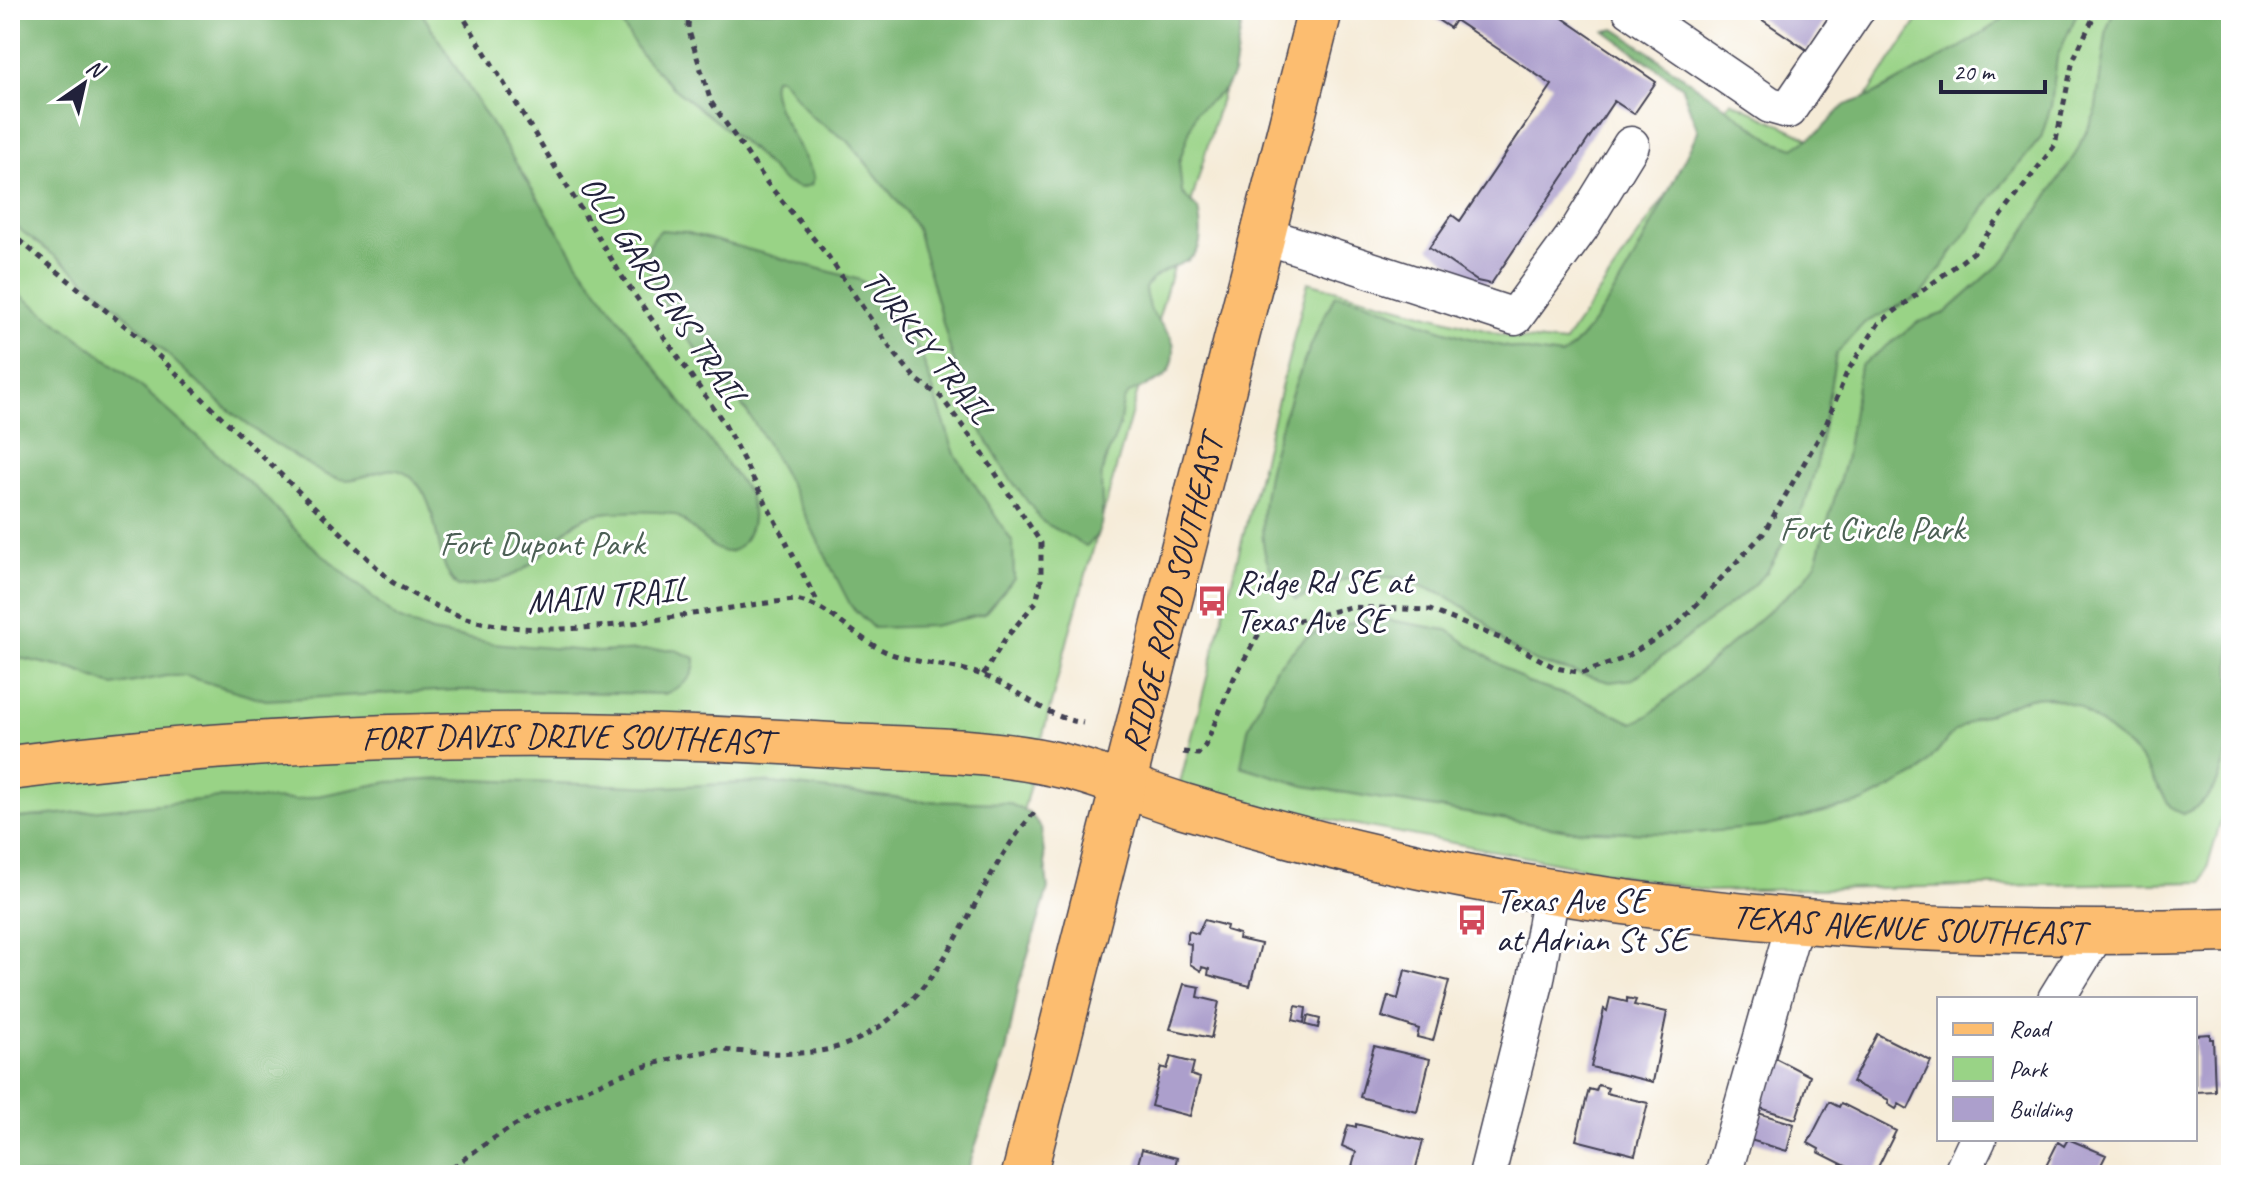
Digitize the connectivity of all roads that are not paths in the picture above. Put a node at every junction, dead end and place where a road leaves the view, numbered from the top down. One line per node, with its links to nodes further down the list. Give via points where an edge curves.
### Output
1 (1320, 10): 5 (main road, RIDGE ROAD SOUTHEAST)
2 (1631, 10): 3 (street, via 1770,105 1788,110)
3 (1856, 10)
4 (1631, 145): 5 (street, via 1580,228 1515,317)
5 (1263, 235): 7 (main road, RIDGE ROAD SOUTHEAST)
6 (10, 768): 7 (main road, FORT DAVIS DRIVE SOUTHEAST, via 138,752 553,734 964,754 1066,767)
7 (1121, 786): 8 (main road, TEXAS AVENUE SOUTHEAST, via 1346,849); 14 (main road, RIDGE ROAD SOUTHEAST)
8 (1551, 893): 9 (main road, TEXAS AVENUE SOUTHEAST); 15 (street, via 1536,979)
9 (1795, 921): 11 (main road, TEXAS AVENUE SOUTHEAST, via 1970,933); 16 (street)
10 (2231, 930): 11 (main road, TEXAS AVENUE SOUTHEAST)
11 (2096, 934): 12 (street)
12 (2057, 997)
13 (1977, 1141): 17 (street)
14 (1024, 1175)
15 (1487, 1175)
16 (1723, 1175)
17 (1961, 1175)

